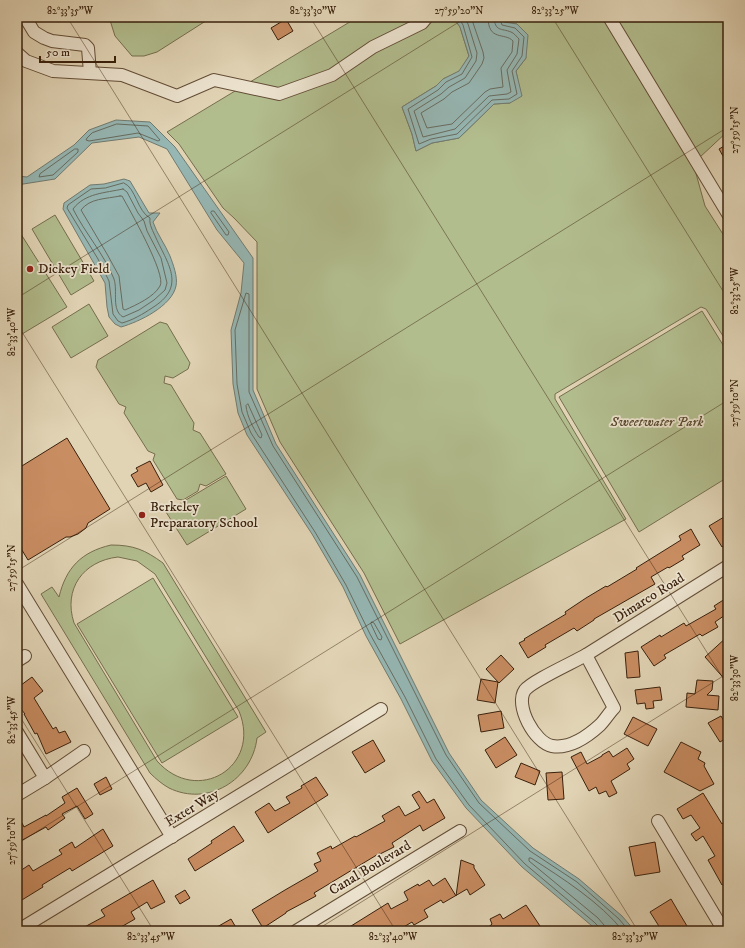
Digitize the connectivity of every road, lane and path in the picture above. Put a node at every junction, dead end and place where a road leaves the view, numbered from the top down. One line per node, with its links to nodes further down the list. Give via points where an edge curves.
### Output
1 (25, 17): 5 (street, via 34,32 44,38 86,45)
2 (427, 17): 5 (street, via 422,23 373,47 332,75 279,94 214,80 177,96 122,75)
3 (609, 17): 6 (street)
4 (17, 53): 5 (street, via 26,61 53,71)
5 (90, 73)
6 (728, 214)
7 (728, 566): 9 (street, Dimarco Road)
8 (17, 584): 17 (street)
9 (586, 655): 9 (street, Dimarco Road, via 525,690 522,702 529,725 544,744 553,747 573,744 601,724 614,708)
10 (381, 709): 17 (street, Exter Way)
11 (17, 732): 13 (street)
12 (84, 751): 13 (street)
13 (45, 778): 14 (street)
14 (17, 795)
15 (658, 821): 20 (street)
16 (460, 831): 19 (street, Canal Boulevard)
17 (172, 837): 18 (street, Exter Way)
18 (17, 930)
19 (296, 931)
20 (724, 931)

